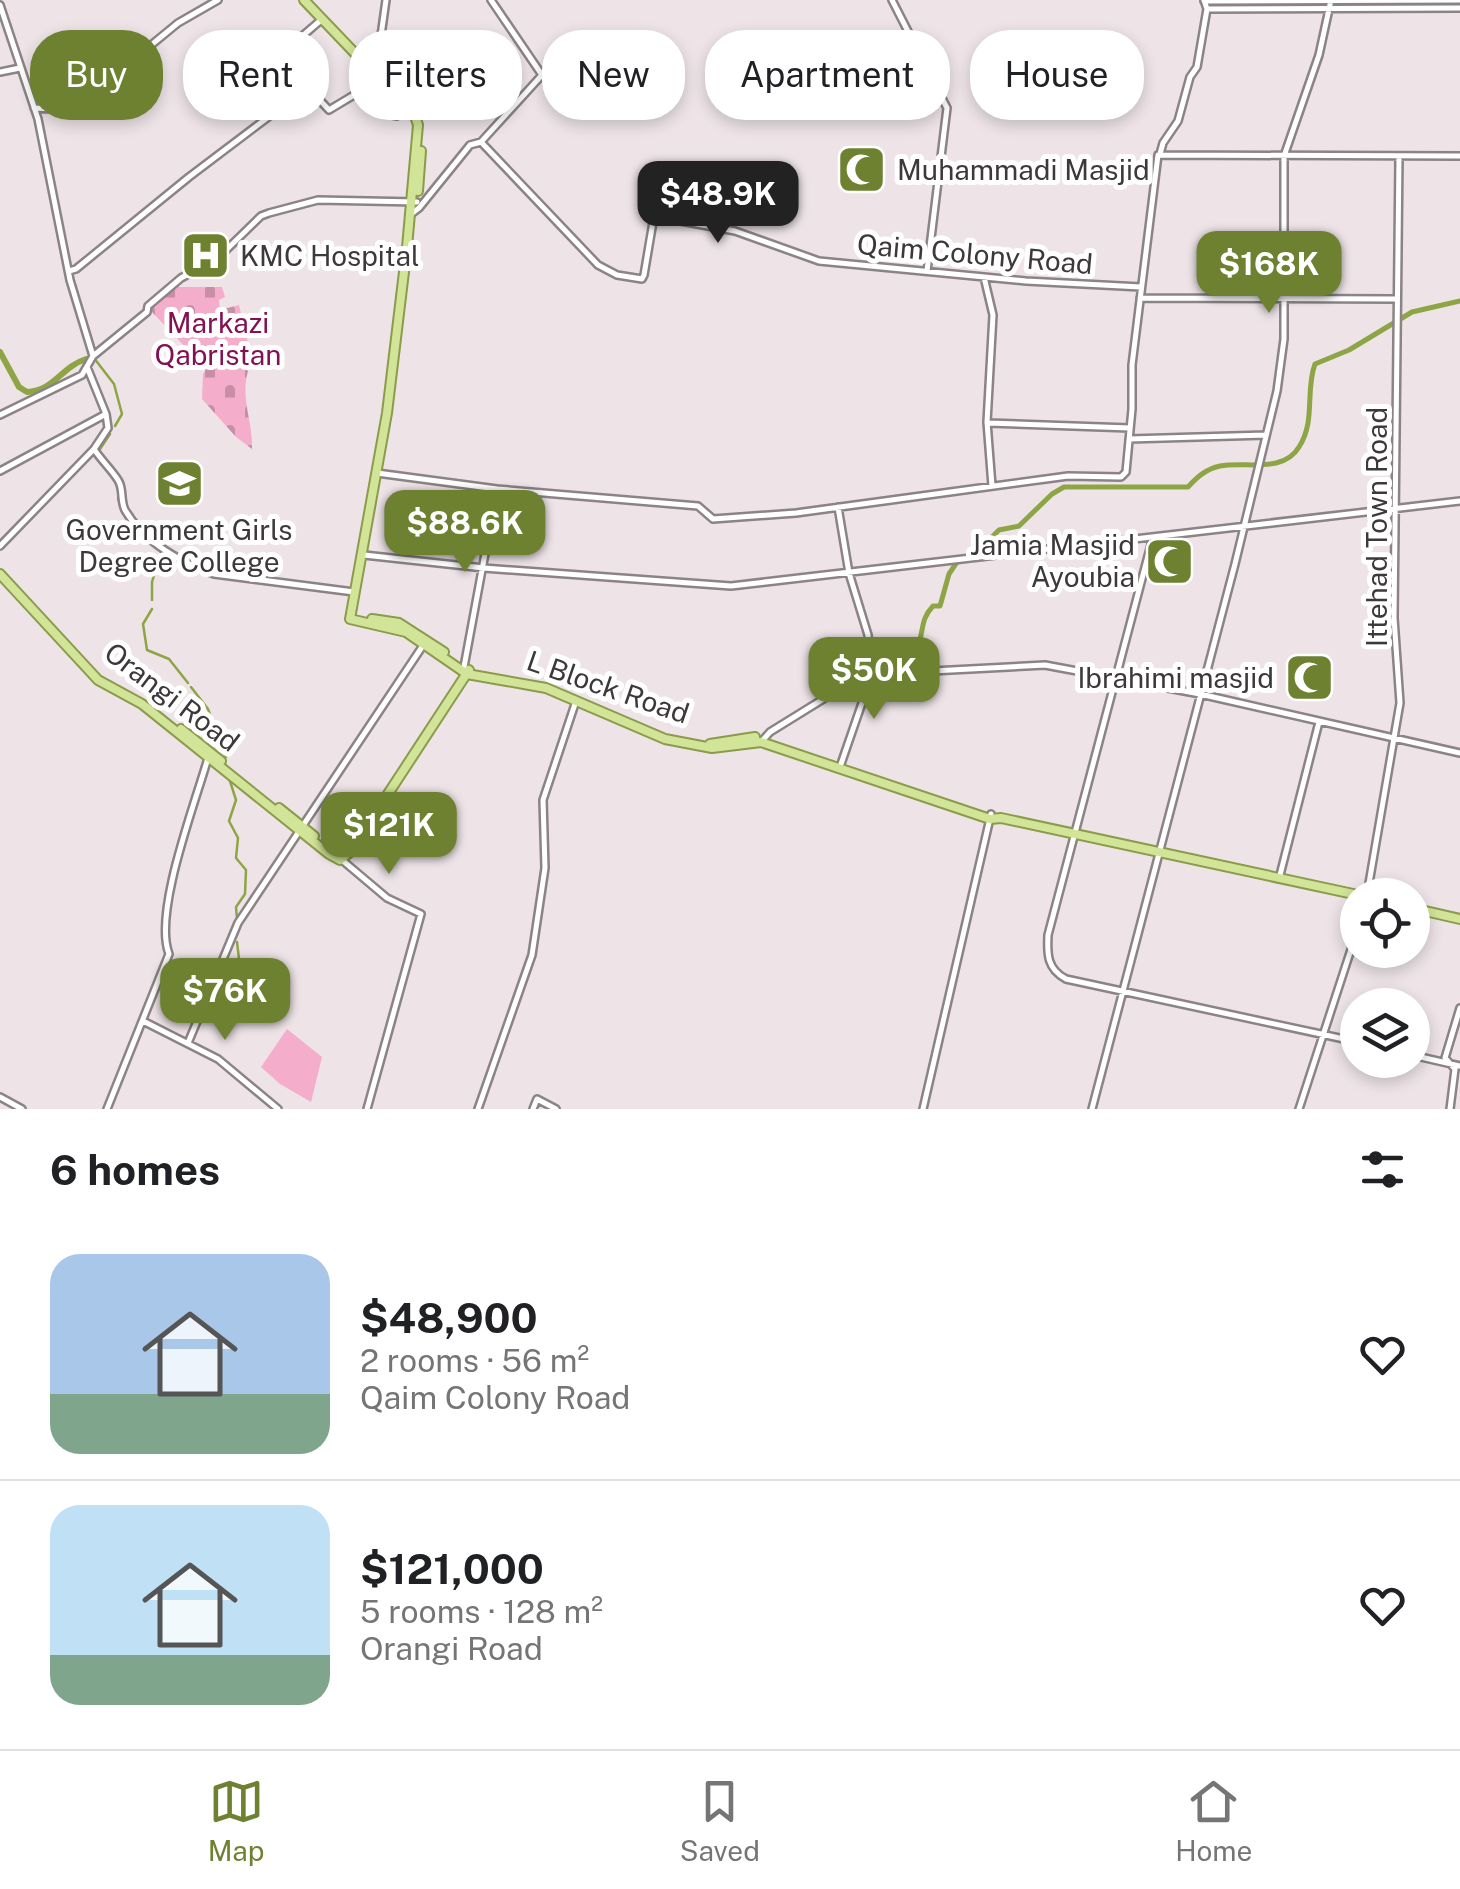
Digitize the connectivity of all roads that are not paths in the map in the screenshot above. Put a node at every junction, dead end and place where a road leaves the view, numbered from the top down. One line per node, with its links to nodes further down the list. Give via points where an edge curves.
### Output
1 (218, 0): 14 (street)
2 (307, 0): 11 (main road, L Block Road); 15 (main road, L Block Road)
3 (386, 0): 13 (street)
4 (491, 0): 24 (street, via 542,75)
5 (892, 0): 30 (street, via 947,108)
6 (1204, 0): 7 (street); 10 (street)
7 (1330, 3): 8 (street); 10 (street); 26 (street)
8 (1460, 4)
9 (0, 5): 17 (street)
10 (1207, 9): 25 (street, via 1197,68)
11 (321, 20): 12 (street); 16 (main road, L Block Road)
12 (309, 30)
13 (381, 30)
14 (163, 36)
15 (349, 43)
16 (349, 49)
17 (20, 68): 18 (street); 19 (street)
18 (0, 72)
19 (30, 97)
20 (36, 120): 31 (street)
21 (264, 120): 31 (street)
22 (415, 120): 29 (main road, L Block Road)
23 (421, 120): 29 (main road, L Block Road)
24 (480, 142): 29 (street); 30 (street, Qaim Colony Road, via 598,265 617,275 642,279 659,217 735,231 819,261)
25 (1160, 154): 26 (street); 33 (street)
26 (1284, 156): 27 (street); 35 (street)
27 (1399, 156): 28 (street); 36 (street, Ittehad Town Road)
28 (1460, 156)
29 (414, 207): 37 (street, via 318,200 260,216 219,257 181,278); 47 (main road, L Block Road)
30 (927, 271): 32 (street, Qaim Colony Road)
31 (68, 272): 37 (street)
32 (984, 276): 33 (street, Qaim Colony Road); 41 (street, via 993,315)
33 (1142, 287): 34 (street)
34 (1140, 298): 35 (street); 42 (street)
35 (1283, 299): 36 (street); 43 (street, via 1284,339)
36 (1398, 300): 52 (street, Ittehad Town Road)
37 (93, 356): 38 (street)
38 (87, 367): 39 (street); 40 (street)
39 (106, 414): 45 (street, via 108,428); 46 (street)
40 (0, 415)
41 (987, 422): 42 (street); 48 (street)
42 (1130, 428): 44 (street)
43 (1266, 435): 44 (street); 53 (street)
44 (1129, 439): 48 (street, via 1121,476)
45 (94, 449): 55 (street); 60 (street, via 119,481 127,513 168,552 214,574)
46 (0, 471)
47 (379, 473): 49 (street); 56 (main road, L Block Road); 60 (main road, L Block Road)
48 (992, 486): 51 (street)
49 (497, 488): 51 (street, via 698,506 712,519); 57 (street)
50 (1460, 500): 52 (street)
51 (838, 507): 59 (street)
52 (1397, 507): 53 (street); 70 (street, Ittehad Town Road, via 1400,703)
53 (1245, 524): 54 (street); 66 (street)
54 (1154, 536): 59 (street); 65 (street)
55 (0, 546)
56 (364, 555): 57 (street); 63 (main road, L Block Road, via 354,616 399,623)
57 (484, 568): 59 (street, via 707,586); 63 (street)
58 (0, 571): 73 (main road, Orangi Road, via 98,680 142,704); 76 (main road, Orangi Road, via 102,677 138,695)
59 (848, 573): 62 (street)
60 (354, 592): 61 (main road, L Block Road, via 350,619 400,629)
61 (424, 644): 63 (main road, L Block Road); 76 (street)
62 (871, 665)
63 (466, 670): 67 (main road, L Block Road); 71 (main road, L Block Road, via 535,680 667,735); 76 (main road, Orangi Road, via 345,854); 79 (main road)
64 (872, 675): 65 (street, via 1045,665); 69 (street); 74 (street)
65 (1117, 678): 66 (street); 77 (street)
66 (1200, 694): 68 (street); 78 (street)
67 (576, 701): 71 (main road, L Block Road, via 665,740); 100 (street, via 543,800 545,868 532,955)
68 (1320, 722): 70 (street); 81 (street)
69 (762, 739): 71 (main road, L Block Road); 74 (main road, L Block Road); 75 (main road, L Block Road)
70 (1394, 740): 72 (street); 80 (street, Ittehad Town Road)
71 (721, 745)
72 (1460, 753)
73 (208, 758): 76 (main road, Orangi Road); 88 (street, via 171,893 163,938 169,954)
74 (841, 764): 75 (main road, L Block Road)
75 (992, 817): 77 (main road); 103 (street)
76 (301, 829): 79 (main road, Orangi Road); 91 (street, via 238,923)
77 (1074, 836): 78 (main road); 86 (street, via 1048,935 1050,964 1066,979)
78 (1157, 854): 81 (main road); 86 (street)
79 (342, 860): 99 (street, Orangi Road, via 386,898 422,914)
80 (1370, 878)
81 (1278, 880): 82 (main road)
82 (1340, 892)
83 (1430, 912): 84 (main road)
84 (1460, 919)
85 (1345, 968): 89 (street)
86 (1121, 991): 89 (street); 104 (street)
87 (1460, 1008): 93 (street)
88 (143, 1021): 91 (street); 97 (street)
89 (1324, 1035): 90 (street); 105 (street)
90 (1340, 1038)
91 (188, 1043): 98 (street, via 228,1066)
92 (1430, 1059): 93 (street)
93 (1447, 1063): 94 (street); 106 (street, via 1455,1069)
94 (1460, 1066)
95 (0, 1098): 96 (street)
96 (22, 1109)
97 (107, 1109)
98 (278, 1109)
99 (367, 1109)
100 (478, 1109)
101 (533, 1109): 102 (street, via 536,1099)
102 (556, 1109)
103 (923, 1109)
104 (1092, 1109)
105 (1299, 1109)
106 (1450, 1109)

